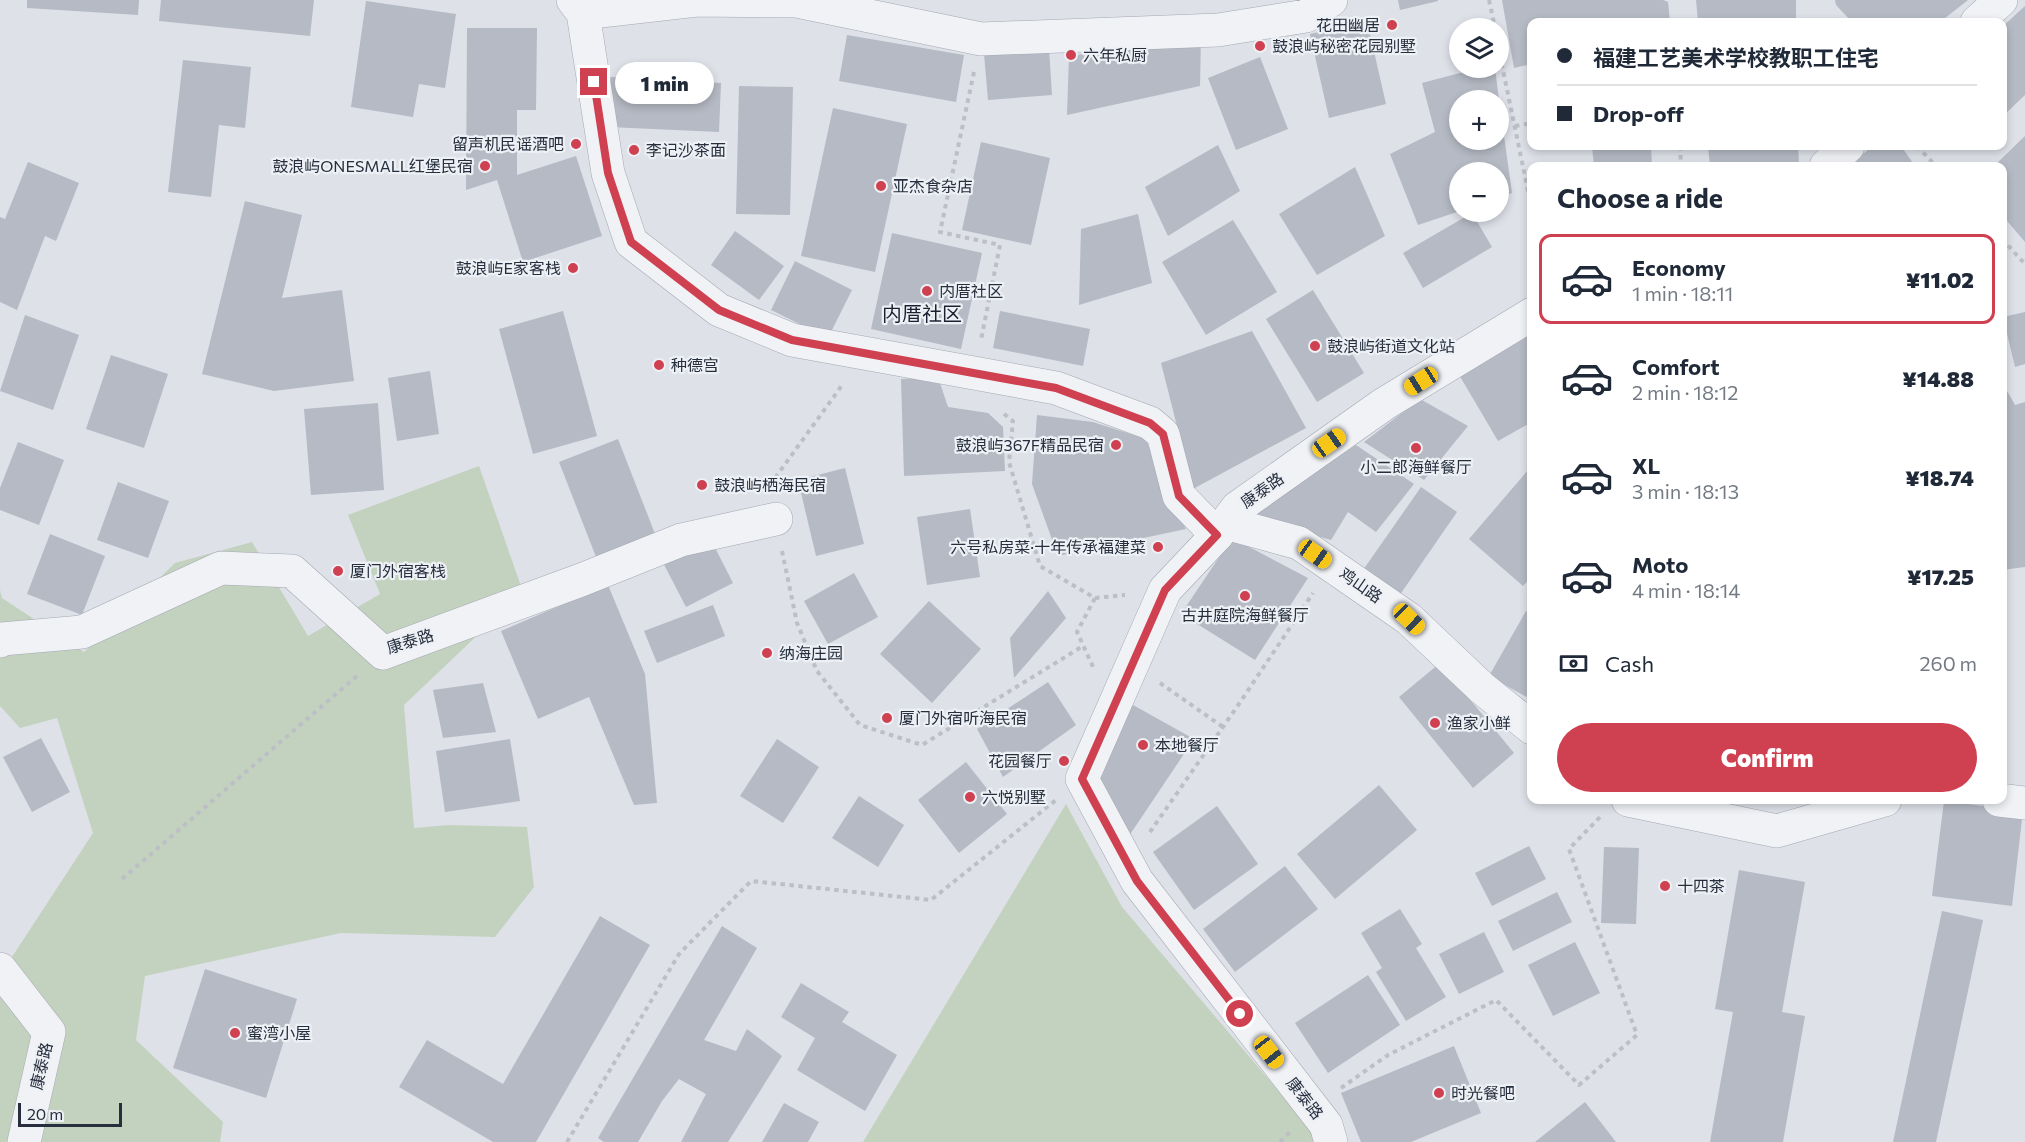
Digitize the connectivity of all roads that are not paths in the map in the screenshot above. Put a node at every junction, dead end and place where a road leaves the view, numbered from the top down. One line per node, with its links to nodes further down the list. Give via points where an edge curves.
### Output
1 (1331, 0): 3 (street, via 1306,16 1218,30 981,39 797,1 697,0)
2 (2001, 0): 4 (street)
3 (578, 6): 9 (street, via 608,173 631,242 719,310 792,340 1056,388 1150,423 1163,434 1179,496)
4 (1981, 18)
5 (1844, 150): 6 (street)
6 (1830, 162)
7 (1527, 317): 9 (street, 康泰路, via 1384,404 1237,508)
8 (776, 519): 10 (street, 康泰路, via 681,540 383,653 292,571 221,568 82,632)
9 (1222, 529): 11 (street, 鸡山路, via 1299,543 1409,619); 18 (street, 康泰路, via 1165,590 1082,779 1137,881 1314,1108 1326,1125)
10 (0, 641)
11 (1527, 724)
12 (2007, 801): 13 (street)
13 (2025, 803)
14 (1872, 804): 15 (street, via 1778,831)
15 (1614, 808)
16 (0, 969): 17 (street, 康泰路, via 49,1032)
17 (24, 1142)
18 (1331, 1142)

